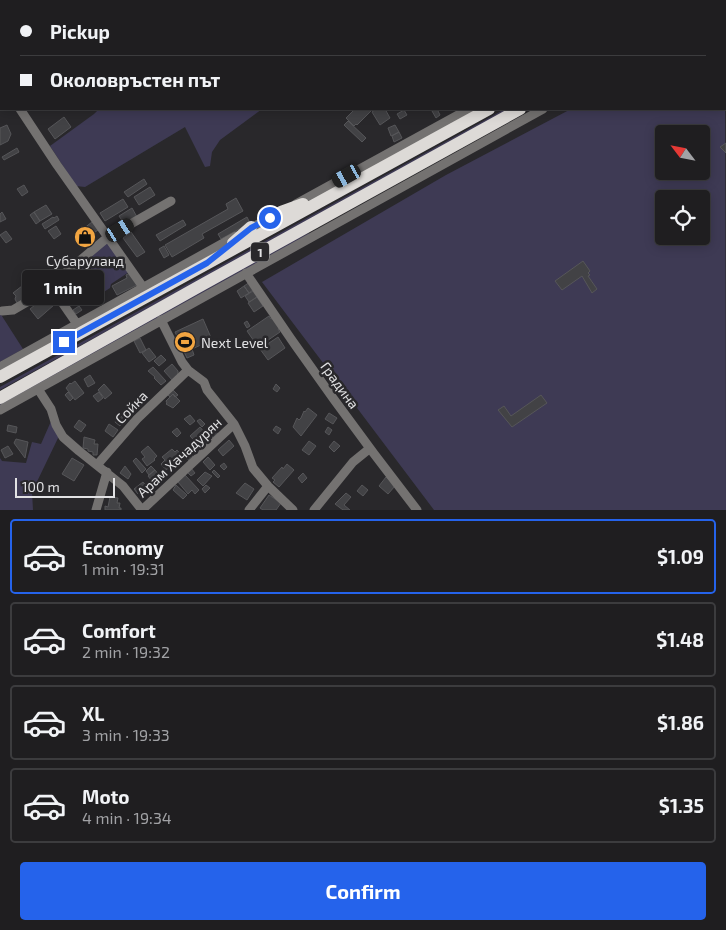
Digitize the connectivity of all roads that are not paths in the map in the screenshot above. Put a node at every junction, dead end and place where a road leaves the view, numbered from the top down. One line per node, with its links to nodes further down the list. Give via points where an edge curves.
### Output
1 (21, 110): 10 (street)
2 (467, 110): 8 (street)
3 (487, 110): 6 (highway, 1)
4 (518, 110): 23 (highway, 1)
5 (541, 110): 12 (street)
6 (337, 193): 8 (highway); 11 (highway, 1)
7 (171, 200): 10 (street)
8 (281, 212): 9 (street)
9 (251, 228): 11 (highway); 14 (street)
10 (108, 237): 13 (street); 14 (street)
11 (207, 263): 18 (highway, 1)
12 (246, 273): 16 (street); 26 (street, Градина)
13 (52, 285): 15 (street, via 13,310); 17 (street)
14 (143, 287): 17 (street)
15 (2, 311)
16 (161, 320): 20 (street); 22 (street)
17 (77, 324): 19 (street)
18 (30, 361): 19 (highway); 21 (highway, 1)
19 (0, 368)
20 (188, 370): 25 (street, via 204,382); 27 (street, Сойка, via 137,419)
21 (0, 377)
22 (38, 389): 24 (street); 27 (street, via 63,437)
23 (0, 398)
24 (0, 410)
25 (234, 424): 29 (street, via 253,468); 31 (street, Арам Хачадурян)
26 (369, 449): 34 (street, via 353,462); 35 (street, Градина)
27 (97, 465): 28 (street)
28 (107, 472): 30 (street); 31 (street)
29 (268, 486): 32 (street); 33 (street)
30 (96, 510)
31 (142, 510)
32 (249, 510)
33 (293, 510)
34 (314, 510)
35 (417, 510)

